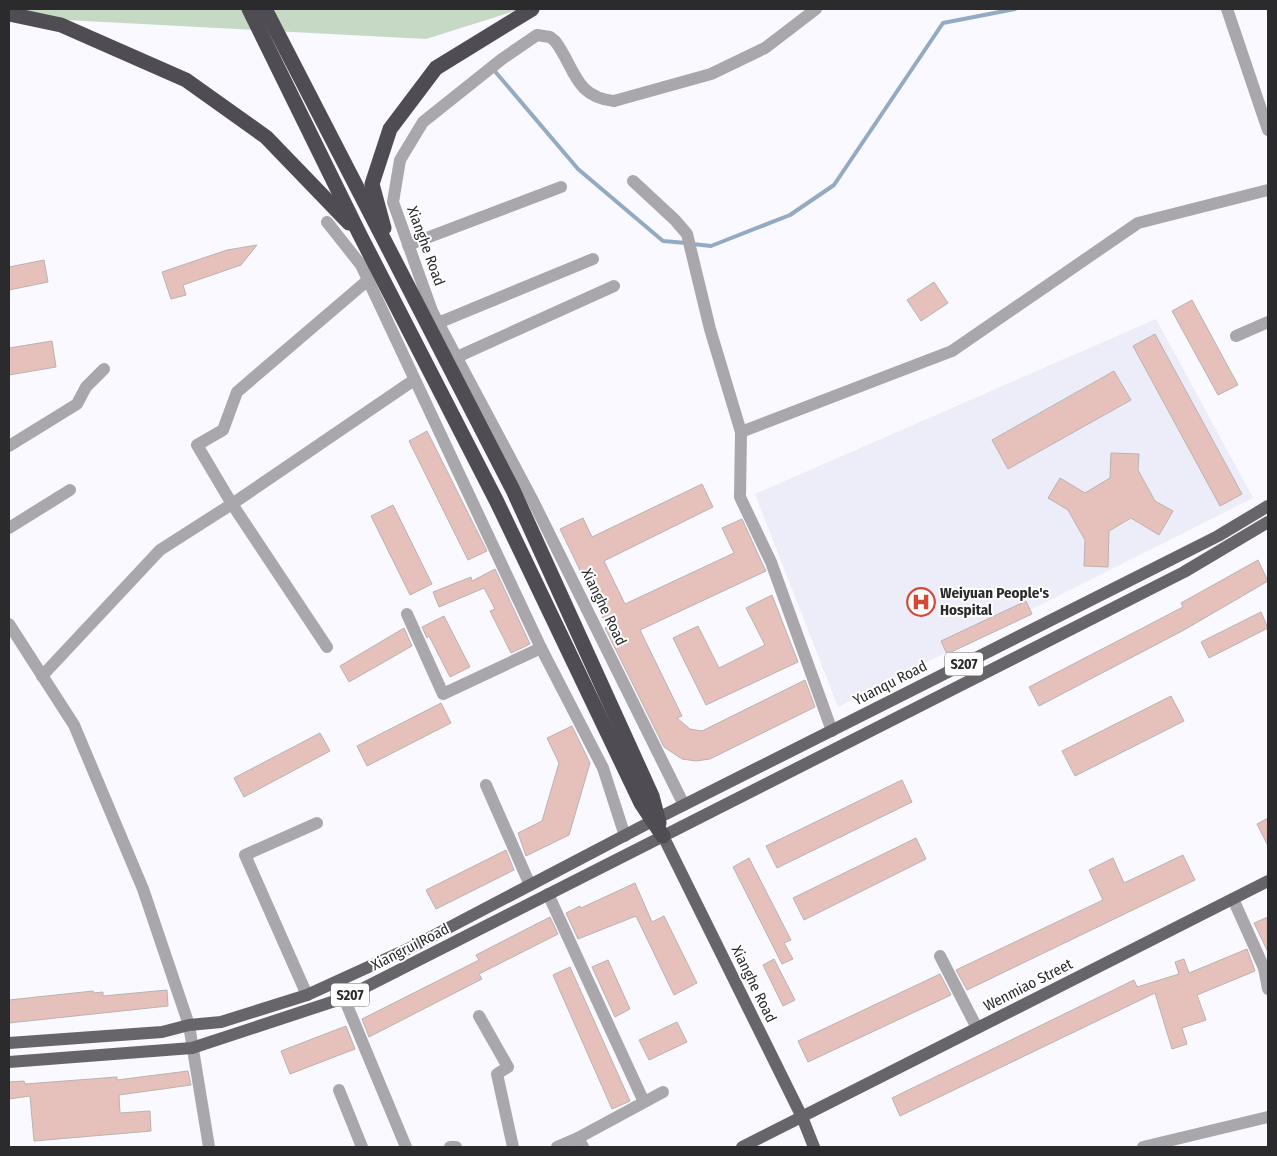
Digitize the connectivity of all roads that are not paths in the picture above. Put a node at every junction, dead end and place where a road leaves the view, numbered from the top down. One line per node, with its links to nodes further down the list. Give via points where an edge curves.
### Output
1 (249, 9): 12 (highway)
2 (265, 9): 14 (highway)
3 (532, 9): 14 (highway, via 436,68 390,129 372,184)
4 (816, 9): 13 (street, Xianghe Road, via 765,48 711,74 614,101 597,98 582,88 555,40 537,35 423,122 400,160 393,202)
5 (1227, 9): 7 (street)
6 (9, 14): 12 (highway, via 61,25 186,80 266,138)
7 (1268, 130)
8 (633, 181): 24 (street, via 687,234 710,329)
9 (561, 187): 13 (street)
10 (1268, 190): 24 (street, via 1138,223 952,351)
11 (327, 222): 16 (street, via 361,265)
12 (359, 233): 42 (highway, via 497,502 640,803)
13 (408, 245): 19 (street, Xianghe Road)
14 (391, 256): 39 (highway, via 513,490 652,796)
15 (593, 259): 19 (street)
16 (368, 280): 23 (street); 27 (street, via 237,392 223,430 197,445)
17 (614, 286): 21 (street)
18 (1268, 322): 20 (street)
19 (438, 323): 21 (street, Xianghe Road)
20 (1236, 336)
21 (457, 357): 38 (street, Xianghe Road, via 532,499)
22 (104, 369): 25 (street, via 86,387 77,404)
23 (414, 380): 27 (street); 34 (street)
24 (741, 432): 36 (street, via 740,497 771,562)
25 (9, 446)
26 (70, 490): 30 (street)
27 (232, 504): 33 (street); 35 (street, via 160,550)
28 (1268, 506): 36 (main road, Yuanqu Road / S207, via 1218,536)
29 (1268, 522): 42 (main road, S207, via 1184,572)
30 (9, 528)
31 (407, 614): 34 (street, via 443,694)
32 (9, 624): 35 (street)
33 (328, 646)
34 (541, 648): 41 (street, via 602,768)
35 (42, 676): 52 (street, via 78,734 143,889)
36 (832, 731): 38 (main road, Yuanqu Road / S207)
37 (486, 785): 44 (street)
38 (684, 805): 39 (main road, Yuanqu Road / S207)
39 (658, 818): 41 (main road, Xiangrui Road / S207); 42 (highway)
40 (317, 823): 49 (street, via 245,855)
41 (625, 836): 44 (main road, Xiangrui Road / S207)
42 (663, 836): 45 (main road, Xiangrui Road / S207); 60 (main road, Xianghe Road)
43 (1268, 881): 46 (main road, Wenmiao Street)
44 (530, 885): 49 (main road, Xiangrui Road / S207, via 410,948)
45 (548, 894): 50 (main road, Xiangrui Road / S207); 59 (street)
46 (1233, 899): 48 (street, via 1264,968); 53 (main road, Wenmiao Street)
47 (940, 956): 53 (street)
48 (1268, 989)
49 (307, 995): 52 (main road, Xiangrui Road / S207, via 221,1022)
50 (344, 998): 55 (main road, Xiangrui Road / S207); 65 (street)
51 (479, 1016): 68 (street, via 508,1067 496,1074)
52 (189, 1025): 54 (main road, Xiangrui Road / S207, via 162,1032); 55 (street)
53 (977, 1028): 60 (main road, Wenmiao Street)
54 (9, 1043)
55 (192, 1048): 56 (main road, Xiangrui Road / S207); 63 (street)
56 (9, 1062)
57 (339, 1090): 64 (street)
58 (663, 1092): 59 (street)
59 (644, 1102): 62 (street)
60 (802, 1117): 70 (main road, Wenmiao Street); 71 (main road, Xianghe Road)
61 (1268, 1118): 72 (street)
62 (580, 1142): 69 (street)
63 (209, 1147)
64 (362, 1147)
65 (406, 1147)
66 (450, 1147): 67 (street)
67 (456, 1147)
68 (513, 1147)
69 (557, 1147)
70 (742, 1147)
71 (814, 1147)
72 (1143, 1147)

